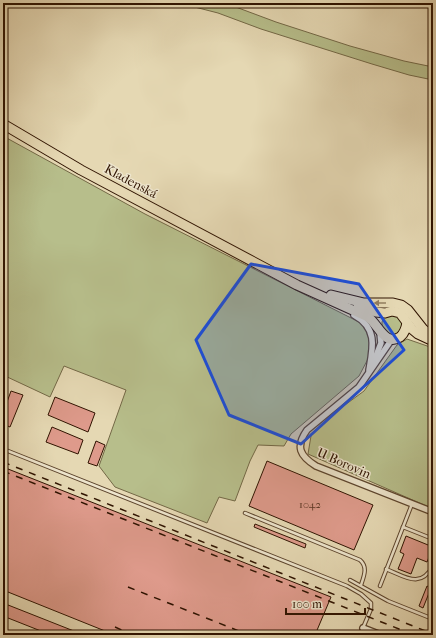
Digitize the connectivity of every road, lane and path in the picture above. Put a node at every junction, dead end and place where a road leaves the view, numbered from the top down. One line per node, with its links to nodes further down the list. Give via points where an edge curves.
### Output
1 (3, 124): 2 (main road, Kladenská, via 81,170)
2 (248, 258): 3 (main road); 4 (main road)
3 (331, 295): 5 (main road, via 366,310); 9 (main road, one-way to 3, via 401,305 364,303)
4 (321, 296): 7 (main road, via 368,317); 12 (street, via 365,322 374,346)
5 (385, 313): 6 (main road, via 396,311 403,315); 7 (main road, via 380,319)
6 (407, 323): 8 (main road); 11 (main road, via 415,332)
7 (379, 329): 10 (main road, via 385,337); 12 (street, via 381,343)
8 (402, 336): 10 (main road); 11 (main road)
9 (433, 337)
10 (392, 339): 12 (street)
11 (433, 342)
12 (368, 374): 14 (street, U Borovin, via 359,387 307,430 302,438 303,455 316,466)
13 (3, 449): 25 (lane, via 347,586 370,603)
14 (412, 504): 16 (street, U Borovin); 17 (lane)
15 (246, 512): 22 (lane, via 360,560 365,567)
16 (433, 512)
17 (403, 526): 18 (lane); 20 (lane)
18 (433, 539)
19 (433, 566): 20 (lane, via 425,577 414,580)
20 (386, 569): 23 (lane)
21 (350, 580): 22 (lane)
22 (360, 585): 24 (lane, via 388,601)
23 (380, 586)
24 (433, 619)
25 (363, 628): 26 (lane); 27 (street)
26 (360, 635)
27 (381, 635)

